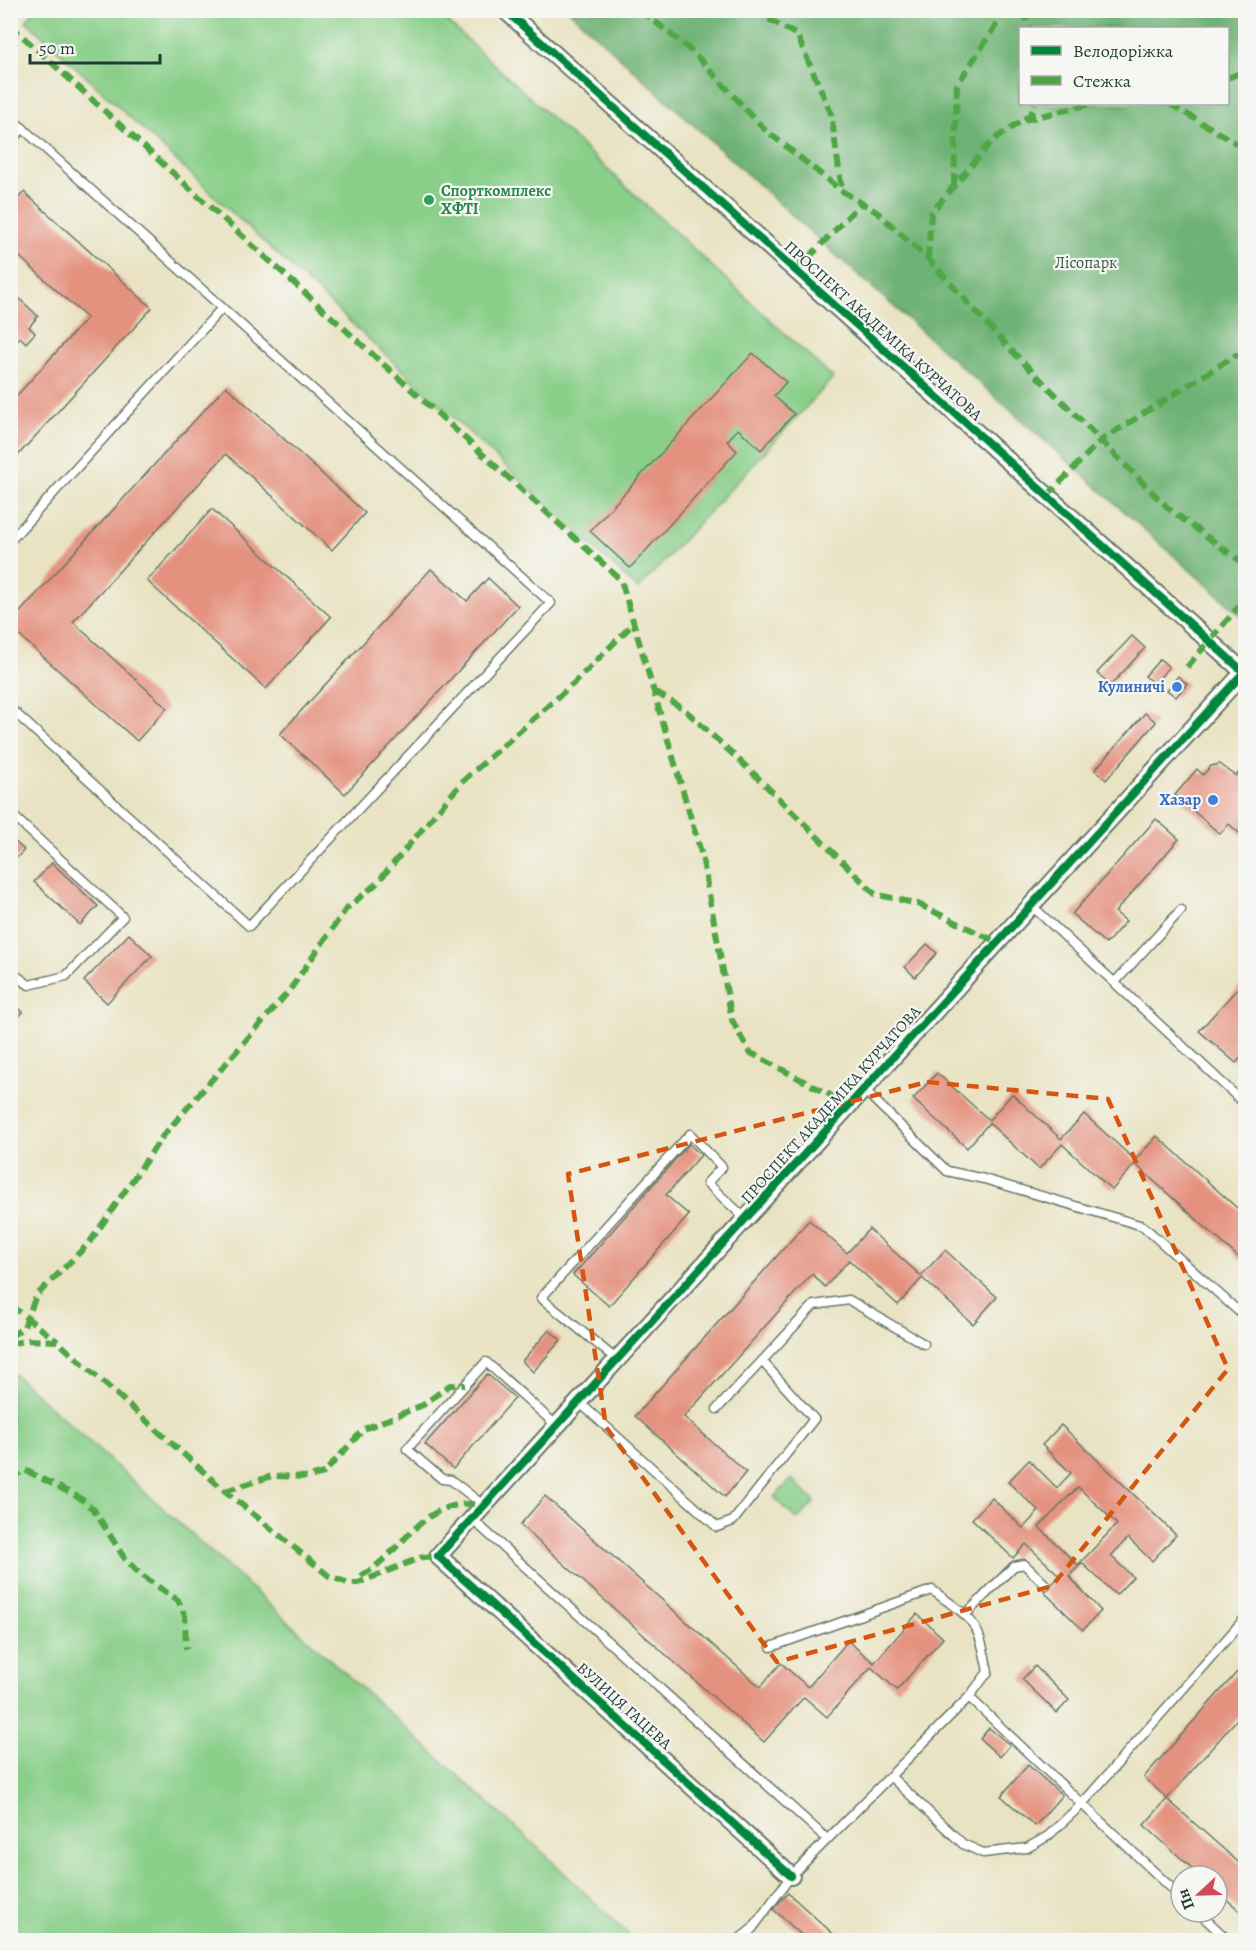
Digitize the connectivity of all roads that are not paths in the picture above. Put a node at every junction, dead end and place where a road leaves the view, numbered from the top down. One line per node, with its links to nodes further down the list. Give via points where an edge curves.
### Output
1 (505, 10): 7 (street, ПРОСПЕКТ АКАДЕМІКА КУРЧАТОВА)
2 (10, 117): 3 (lane)
3 (22, 128): 4 (lane); 5 (lane)
4 (10, 142)
5 (222, 308): 6 (lane); 8 (lane, via 550,603 249,926)
6 (10, 541)
7 (1245, 673): 10 (street, ПРОСПЕКТ АКАДЕМІКА КУРЧАТОВА)
8 (10, 708)
9 (10, 813): 12 (lane, via 123,917 66,976 29,985)
10 (1031, 905): 13 (lane); 14 (street, ПРОСПЕКТ АКАДЕМІКА КУРЧАТОВА)
11 (1181, 910): 13 (lane)
12 (10, 971)
13 (1116, 981): 15 (lane)
14 (863, 1089): 16 (street, ПРОСПЕКТ АКАДЕМІКА КУРЧАТОВА); 17 (lane, via 947,1171 1143,1226)
15 (1244, 1101)
16 (746, 1219): 19 (street, ПРОСПЕКТ АКАДЕМІКА КУРЧАТОВА); 19 (lane, via 707,1183 722,1167 690,1134 541,1298)
17 (1245, 1318)
18 (924, 1344): 20 (lane, via 849,1300 814,1305)
19 (617, 1360): 21 (street, ПРОСПЕКТ АКАДЕМІКА КУРЧАТОВА)
20 (762, 1361): 21 (lane, via 814,1419 734,1521 717,1527); 22 (lane)
21 (579, 1402): 23 (street, ПРОСПЕКТ АКАДЕМІКА КУРЧАТОВА)
22 (717, 1409)
23 (557, 1426): 24 (street, ПРОСПЕКТ АКАДЕМІКА КУРЧАТОВА); 24 (lane, via 486,1362 408,1449 442,1479 451,1480)
24 (483, 1505): 25 (street, ПРОСПЕКТ АКАДЕМІКА КУРЧАТОВА)
25 (472, 1519): 26 (street, ПРОСПЕКТ АКАДЕМІКА КУРЧАТОВА); 34 (lane)
26 (438, 1556): 35 (street, ВУЛИЦЯ ГАЦЕВА)
27 (1046, 1585): 28 (lane, via 1024,1564 1014,1566)
28 (966, 1614): 30 (lane, via 932,1590); 31 (lane, via 980,1632 988,1672)
29 (1245, 1617): 33 (lane)
30 (771, 1647)
31 (969, 1697): 32 (lane); 33 (lane)
32 (890, 1776): 33 (lane, via 963,1844 982,1853 1027,1848 1048,1836); 34 (lane)
33 (1082, 1804): 36 (lane)
34 (827, 1839): 35 (lane)
35 (792, 1876): 38 (lane, via 752,1929)
36 (1169, 1885)
37 (1210, 1924): 39 (lane)
38 (738, 1941)
39 (1228, 1941)

